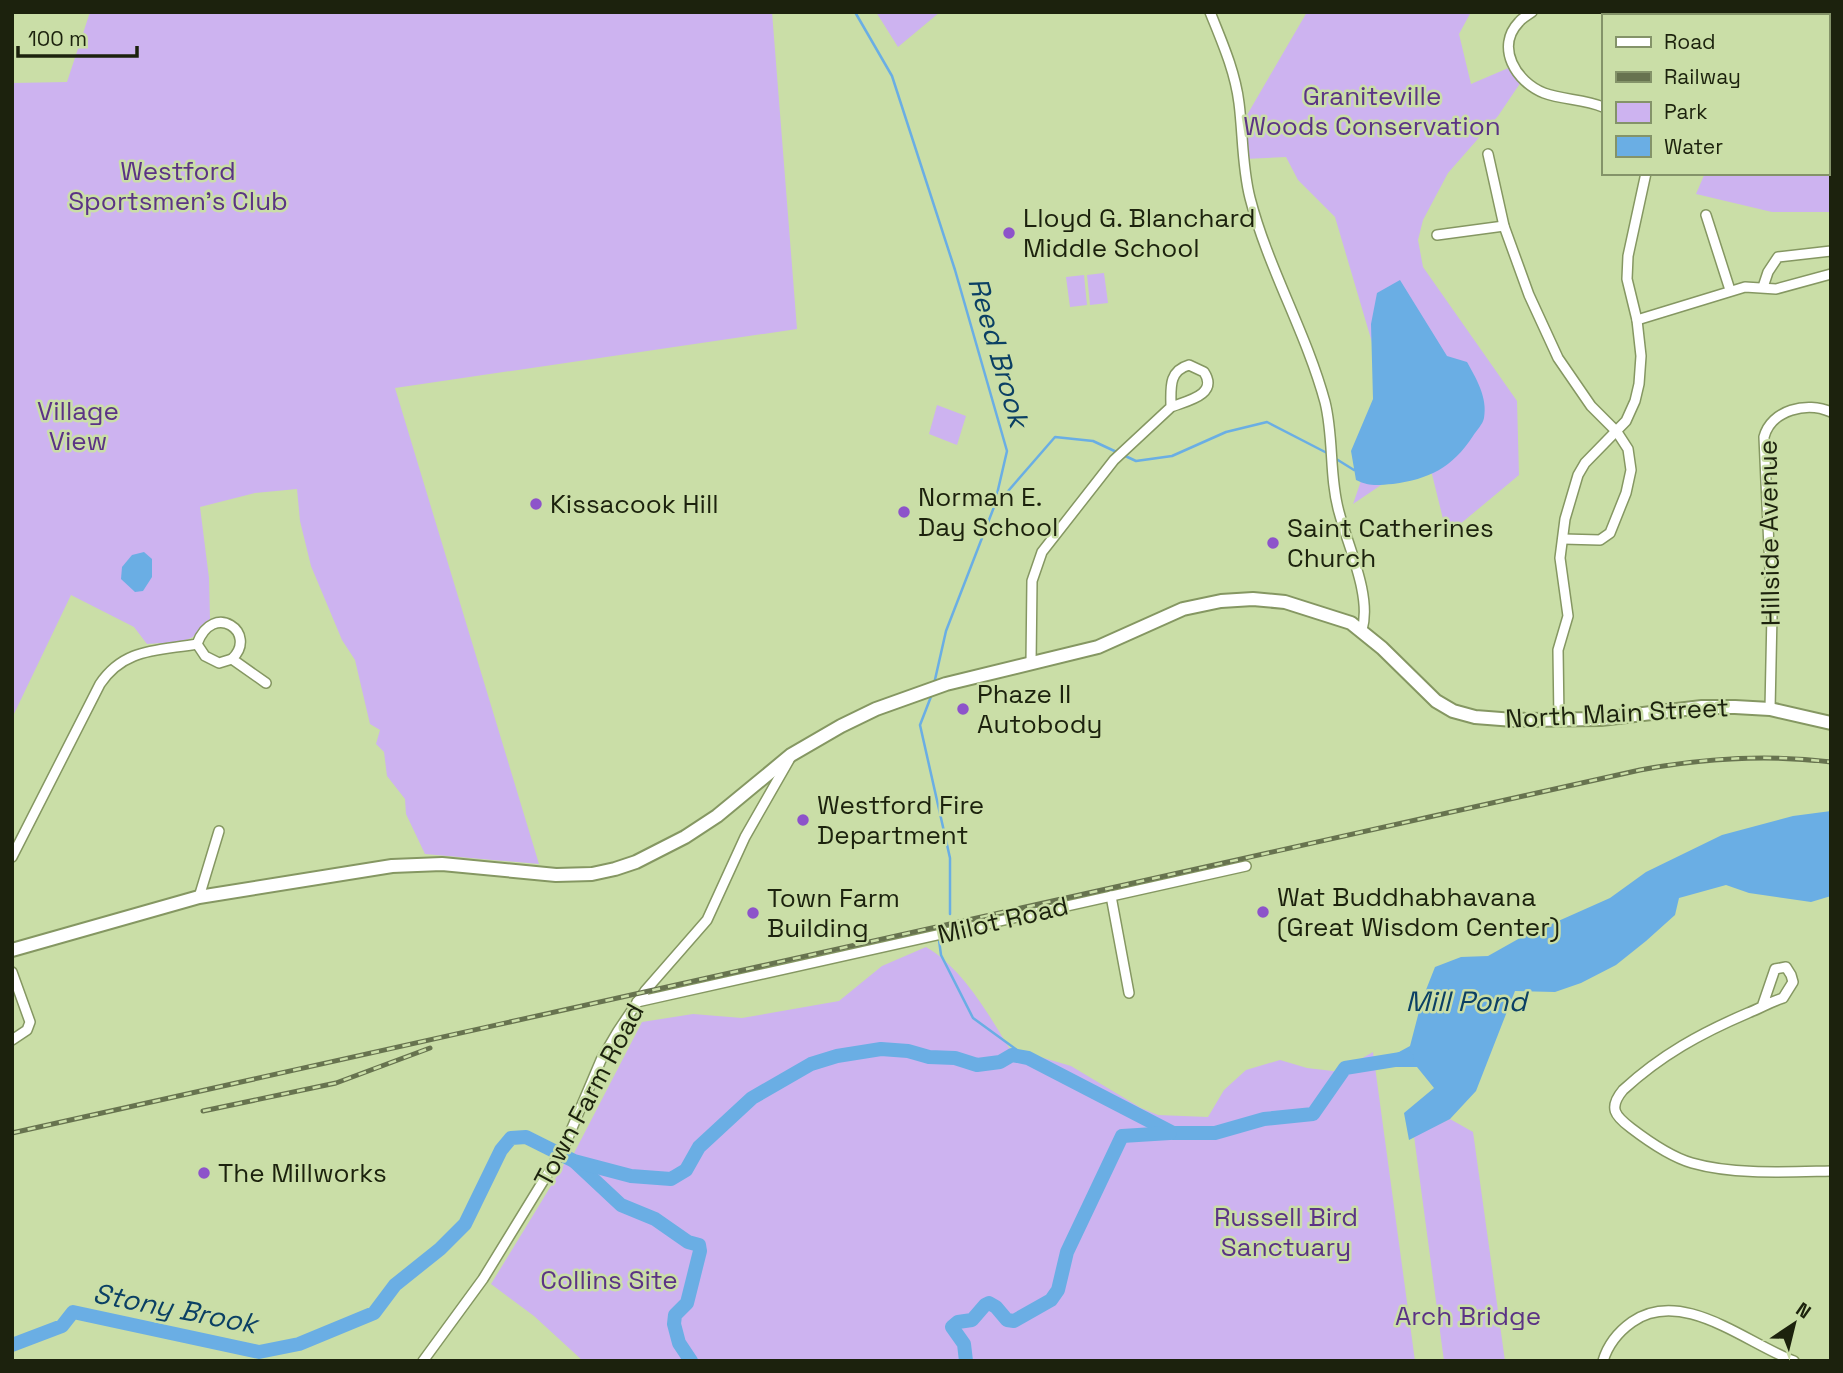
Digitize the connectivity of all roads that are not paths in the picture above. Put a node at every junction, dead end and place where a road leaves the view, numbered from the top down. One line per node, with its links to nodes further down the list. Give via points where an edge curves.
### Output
1 (1210, 12): 18 (street, via 1235,80 1250,196 1325,402 1338,509 1366,611)
2 (1532, 12): 3 (street, via 1510,36 1507,52 1513,66 1543,93)
3 (1602, 107)
4 (1488, 154): 7 (street)
5 (1646, 175): 13 (street, via 1628,256)
6 (1706, 215): 12 (street)
7 (1504, 226): 8 (street); 16 (street, via 1558,358 1591,407)
8 (1437, 235)
9 (1831, 251): 11 (street, via 1778,257)
10 (1831, 274): 11 (street, via 1776,289)
11 (1763, 287): 12 (street)
12 (1730, 290): 13 (street)
13 (1637, 320): 16 (street, via 1639,384)
14 (1171, 407): 14 (street, via 1175,372 1189,365 1204,372 1208,386 1200,396); 21 (street, via 1098,478 1042,552 1032,581)
15 (1831, 412): 23 (street, Hillside Avenue, via 1816,407 1786,413 1769,423 1764,437 1773,614)
16 (1617, 432): 17 (street, via 1578,475); 17 (street, via 1628,449 1632,470 1610,533 1600,540)
17 (1563, 539): 24 (street, via 1560,558 1568,616 1558,650)
18 (1362, 630): 21 (main road, North Main Street, via 1284,602 1220,601 1183,609 1098,647); 24 (main road, North Main Street, via 1436,701 1453,711 1475,717)
19 (197, 644): 20 (street, via 210,660); 20 (street, via 208,626 227,622 242,643); 28 (street, via 137,654 112,667)
20 (232, 659): 22 (street)
21 (1031, 663): 26 (main road, North Main Street, via 934,688 876,709)
22 (267, 683)
23 (1770, 709): 24 (main road, North Main Street, via 1702,707); 25 (main road, North Main Street)
24 (1559, 720)
25 (1831, 723)
26 (791, 755): 31 (main road, North Main Street, via 685,837 615,869 556,874 418,864); 35 (street, Town Farm Road, via 745,837 707,920)
27 (219, 831): 31 (street)
28 (12, 857)
29 (1246, 866): 30 (street, Milot Road)
30 (1111, 896): 34 (street); 35 (street, Milot Road)
31 (199, 897): 32 (main road, North Main Street)
32 (12, 950)
33 (12, 972): 37 (street, via 29,1015 27,1030)
34 (1129, 993)
35 (637, 1002): 39 (street, Town Farm Road, via 601,1060 564,1147 483,1279)
36 (1763, 1004): 38 (street, via 1678,1047 1623,1090 1615,1099 1615,1110 1633,1130 1690,1163 1768,1172)
37 (12, 1040)
38 (1831, 1171)
39 (423, 1361)
40 (1603, 1361): 41 (street, via 1626,1327 1643,1315 1667,1310 1697,1315)
41 (1794, 1361)

